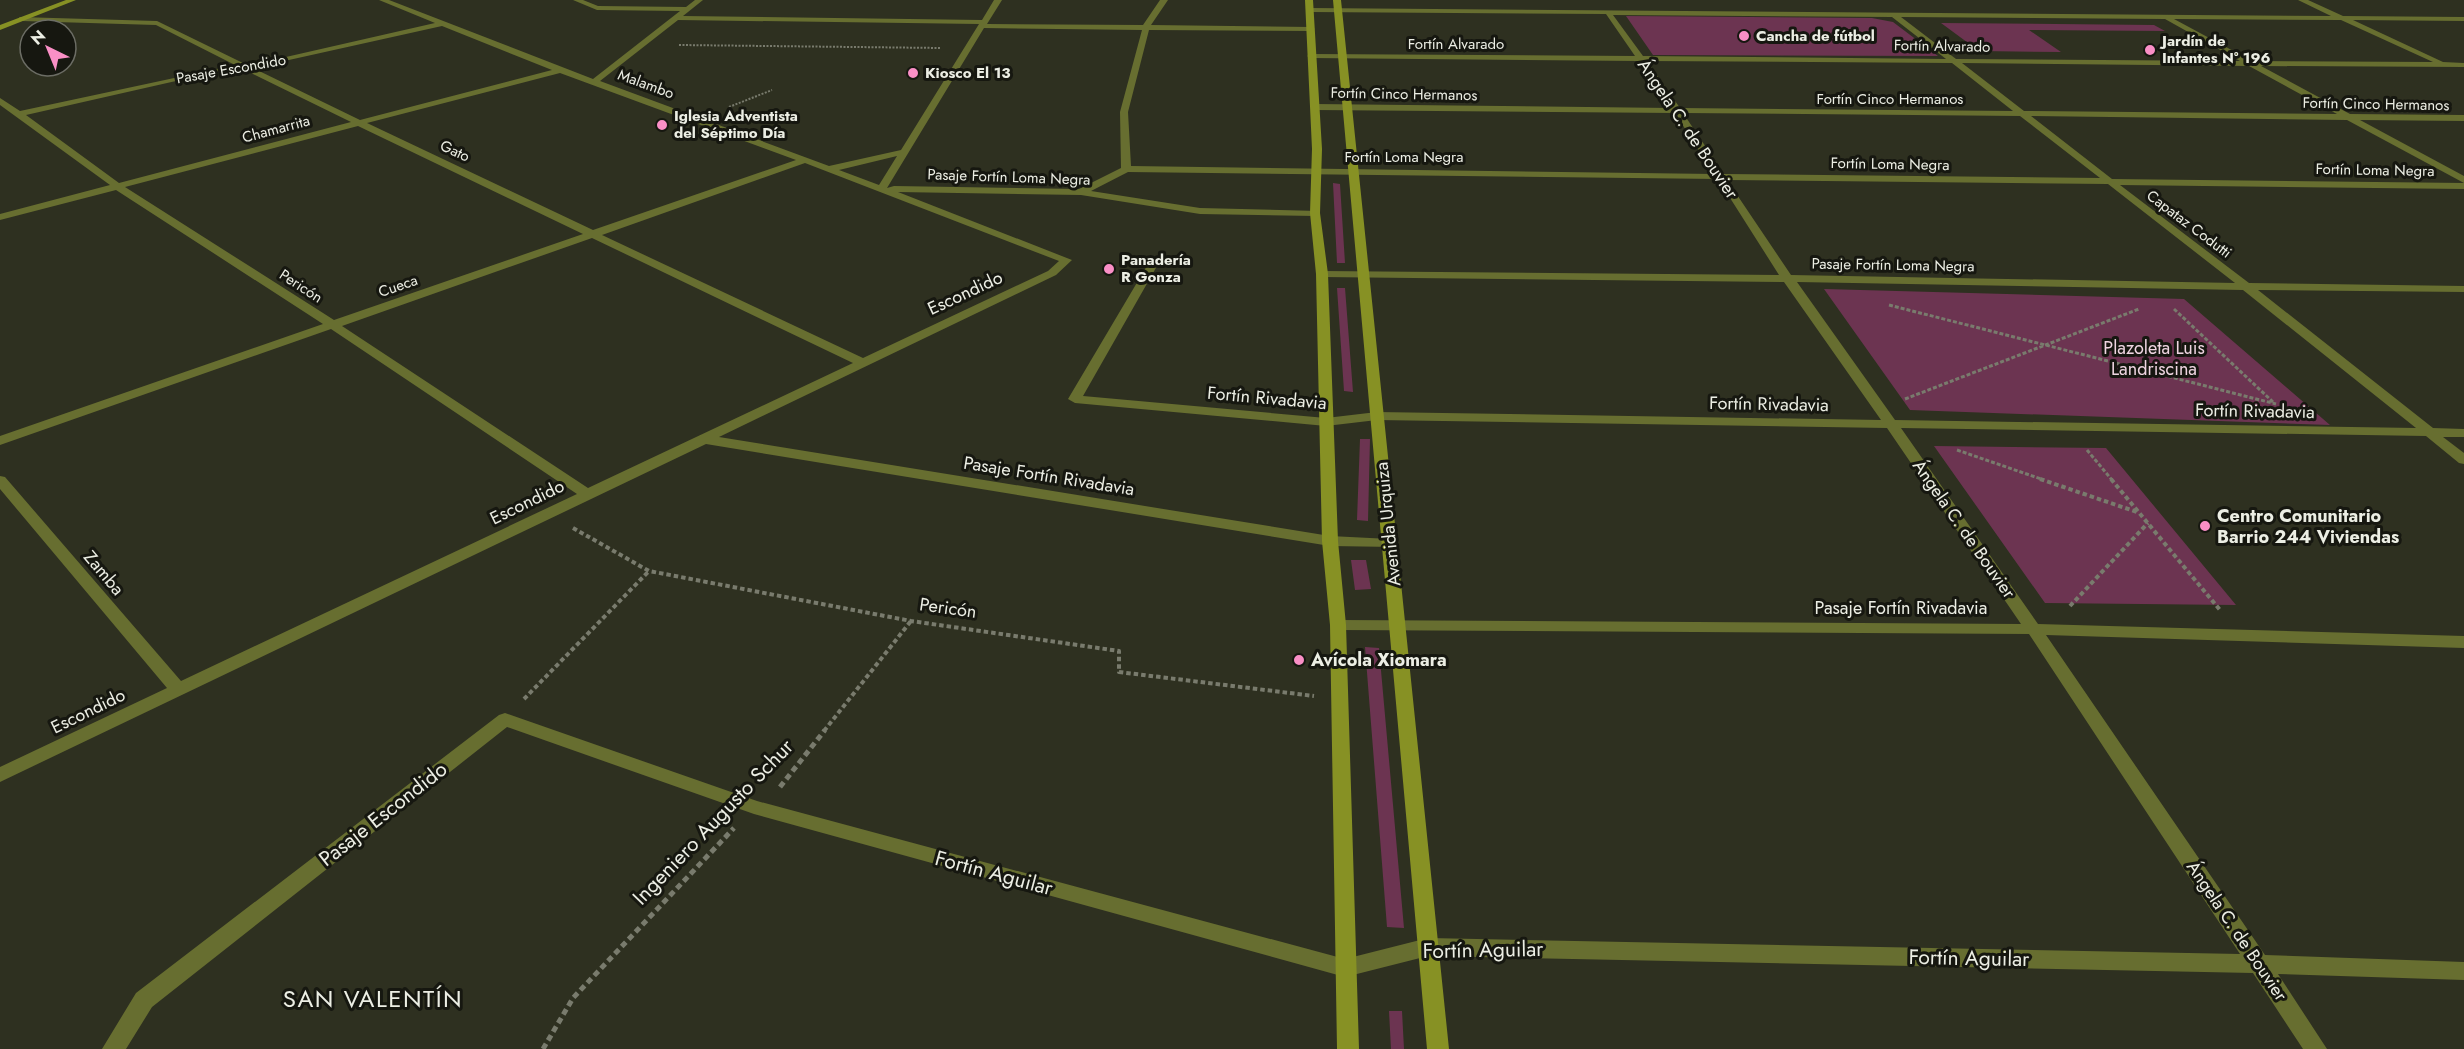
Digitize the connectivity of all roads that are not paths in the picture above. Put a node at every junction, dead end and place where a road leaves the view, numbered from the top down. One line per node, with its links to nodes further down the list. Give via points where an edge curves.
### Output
1 (72, 0): 16 (main road)
2 (383, 0): 22 (street, Malambo)
3 (577, 0): 11 (street, via 597,8)
4 (699, 0): 11 (street)
5 (998, 0): 23 (street)
6 (1164, 0): 24 (street)
7 (2302, 0): 18 (street)
8 (1830, 4): 13 (street)
9 (1310, 5): 10 (street); 26 (main road)
10 (1338, 5): 12 (street); 28 (main road, Avenida Urquiza)
11 (688, 9): 17 (street)
12 (1608, 12): 13 (street); 29 (street, Ángela C. de Bouvier)
13 (1841, 14): 14 (street)
14 (1893, 14): 15 (street); 30 (street, Capataz Codutti)
15 (2166, 17): 18 (street); 31 (street)
16 (25, 18)
17 (675, 18): 23 (street); 37 (street)
18 (2343, 18): 19 (street); 32 (street)
19 (2464, 19)
20 (18, 21): 25 (main road)
21 (78, 21): 34 (street, Gato, via 157,23)
22 (441, 24): 34 (street, Pasaje Escondido); 35 (street, Malambo)
23 (983, 24): 24 (street); 47 (street)
24 (1146, 27): 26 (street); 50 (street, via 1124,112)
25 (0, 28)
26 (1311, 29): 27 (main road)
27 (1311, 56): 28 (street, Fortín Alvarado); 39 (main road)
28 (1343, 57): 29 (street, Fortín Alvarado); 40 (main road, Avenida Urquiza)
29 (1640, 57): 30 (street, Fortín Alvarado); 41 (street, Ángela C. de Bouvier)
30 (1951, 59): 31 (street, Fortín Alvarado); 42 (street, Capataz Codutti)
31 (2252, 63): 32 (street, Fortín Alvarado); 44 (street)
32 (2444, 64): 33 (street, Fortín Alvarado); 36 (street)
33 (2464, 65)
34 (245, 66): 43 (street, Pasaje Escondido); 46 (street, Gato)
35 (560, 70): 37 (street, Malambo); 46 (street, Chamarrita)
36 (2464, 74)
37 (595, 81): 48 (street, Malambo)
38 (0, 101): 43 (street, Pericón)
39 (1315, 107): 40 (street, Fortín Cinco Hermanos); 52 (main road)
40 (1349, 107): 41 (street, Fortín Cinco Hermanos); 51 (main road, Avenida Urquiza)
41 (1677, 110): 42 (street, Fortín Cinco Hermanos); 53 (street, Ángela C. de Bouvier)
42 (2021, 113): 44 (street, Fortín Cinco Hermanos); 55 (street, Capataz Codutti)
43 (20, 114): 56 (street, Pericón)
44 (2345, 117): 45 (street, Fortín Cinco Hermanos); 54 (street)
45 (2464, 118)
46 (359, 123): 56 (street, Chamarrita); 62 (street, Gato)
47 (904, 152): 49 (street); 58 (street)
48 (805, 160): 49 (street, Malambo); 62 (street, Cueca)
49 (829, 169): 58 (street, Malambo)
50 (1126, 169): 52 (street, Fortín Loma Negra); 59 (street)
51 (1354, 171): 52 (street, Fortín Loma Negra); 53 (street, Fortín Loma Negra); 66 (main road, Avenida Urquiza)
52 (1315, 173): 60 (main road)
53 (1720, 177): 55 (street, Fortín Loma Negra); 67 (street, Ángela C. de Bouvier)
54 (2464, 180)
55 (2110, 182): 57 (street, Fortín Loma Negra); 68 (street, Capataz Codutti)
56 (117, 186): 61 (street, Chamarrita); 70 (street, Pericón)
57 (2464, 186)
58 (882, 189): 59 (street, Pasaje Fortín Loma Negra); 64 (street, Malambo)
59 (1081, 192): 60 (street, Pasaje Fortín Loma Negra, via 1200,211)
60 (1315, 213): 65 (main road)
61 (0, 217)
62 (595, 233): 70 (street, Cueca); 71 (street, Gato)
63 (1156, 259): 73 (street, Fortín Rivadavia, via 1075,399)
64 (1067, 260): 71 (street, Escondido, via 1052,273)
65 (1322, 274): 66 (street, Pasaje Fortín Loma Negra); 73 (main road)
66 (1364, 274): 67 (street, Pasaje Fortín Loma Negra); 72 (main road, Avenida Urquiza)
67 (1787, 278): 68 (street, Pasaje Fortín Loma Negra); 74 (street, Ángela C. de Bouvier)
68 (2248, 288): 69 (street, Pasaje Fortín Loma Negra); 75 (street, Capataz Codutti)
69 (2464, 289)
70 (333, 324): 78 (street, Cueca); 81 (street, Pericón)
71 (863, 363): 77 (street, Escondido)
72 (1377, 416): 73 (street, Fortín Rivadavia); 74 (street, Fortín Rivadavia); 83 (main road, Avenida Urquiza)
73 (1326, 423): 82 (main road)
74 (1890, 424): 75 (street, Fortín Rivadavia); 86 (street, Ángela C. de Bouvier)
75 (2428, 432): 76 (street, Fortín Rivadavia); 79 (street, Capataz Codutti)
76 (2464, 433)
77 (703, 439): 81 (street, Escondido); 82 (street, Pasaje Fortín Rivadavia)
78 (0, 441)
79 (2464, 460)
80 (0, 480): 88 (street, Zamba)
81 (588, 495): 88 (street, Escondido)
82 (1330, 541): 83 (street, Pasaje Fortín Rivadavia); 84 (main road)
83 (1389, 544): 85 (main road, Avenida Urquiza)
84 (1338, 625): 85 (street, Pasaje Fortín Rivadavia); 93 (main road)
85 (1397, 625): 86 (street, Pasaje Fortín Rivadavia); 91 (main road, Avenida Urquiza)
86 (2033, 629): 87 (street, Pasaje Fortín Rivadavia); 92 (street, Ángela C. de Bouvier)
87 (2464, 642)
88 (178, 690): 90 (street, Escondido)
89 (504, 719): 93 (street, Fortín Aguilar, via 754,807); 95 (street, Pasaje Escondido, via 144,1000)
90 (0, 775)
91 (1428, 947): 92 (street, Fortín Aguilar); 93 (street, Fortín Aguilar); 97 (main road, Avenida Urquiza)
92 (2259, 964): 94 (street, Fortín Aguilar); 98 (street, Ángela C. de Bouvier)
93 (1345, 968): 96 (main road)
94 (2464, 971)
95 (113, 1049)
96 (1348, 1049)
97 (1438, 1049)
98 (2316, 1049)

